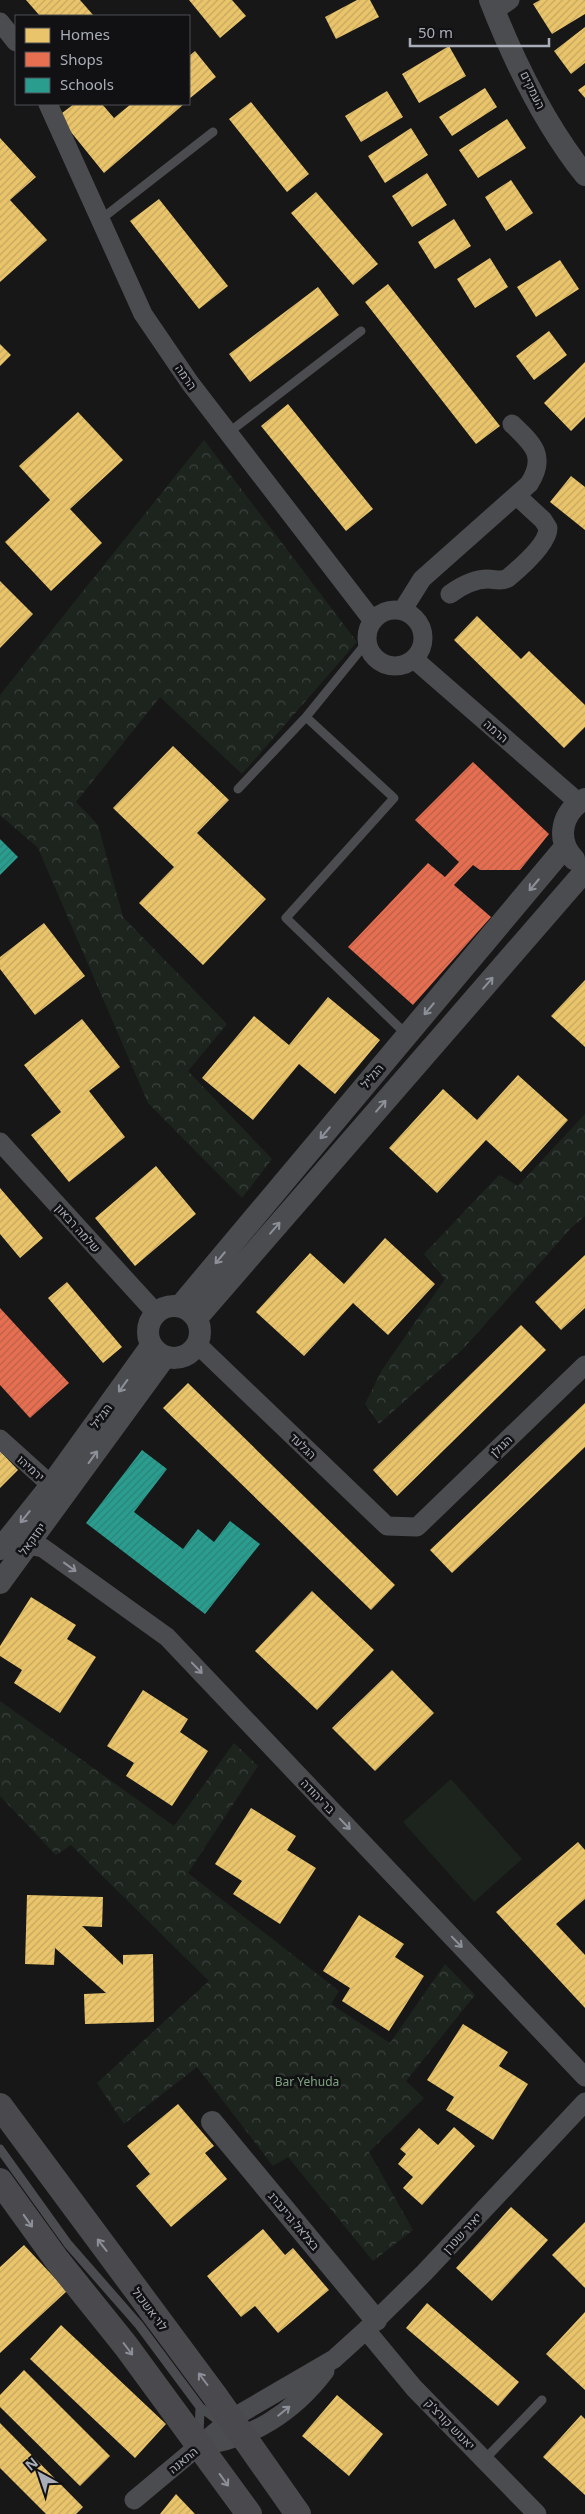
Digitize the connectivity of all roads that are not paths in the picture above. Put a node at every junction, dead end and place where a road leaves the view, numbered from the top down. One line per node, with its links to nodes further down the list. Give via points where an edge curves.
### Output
1 (498, 4): 6 (street, העמקים, via 543,112)
2 (0, 22): 3 (street)
3 (15, 41)
4 (48, 105): 7 (street, הרמה)
5 (212, 132): 7 (lane)
6 (585, 175)
7 (100, 220): 10 (street, הרמה, via 143,314)
8 (361, 330): 10 (lane)
9 (512, 424): 11 (street, via 528,441 538,460 538,471)
10 (228, 433): 14 (street, הרמה)
11 (517, 496): 12 (street, via 543,520 548,528 546,537 533,554 503,581 486,579 465,584); 13 (street, via 422,579)
12 (450, 594)
13 (402, 611): 14 (street, via 392,610); 16 (street, via 411,615 422,633 422,645)
14 (372, 621): 15 (street)
15 (367, 642): 16 (street, via 376,659 387,666 401,666); 17 (lane)
16 (414, 659): 19 (street, הרמה)
17 (306, 717): 18 (lane); 23 (lane, via 394,798 286,918)
18 (238, 789)
19 (581, 800): 20 (street, via 565,818 562,831)
20 (565, 847): 21 (street, via 572,858); 23 (street, הגליל, one-way to 23)
21 (585, 866)
22 (585, 871): 25 (street, one-way to 22)
23 (407, 1035): 25 (street, הגליל, one-way to 25)
24 (0, 1142): 26 (street, שלמה רבאון)
25 (188, 1312): 26 (street, via 163,1308); 27 (street, via 201,1331)
26 (156, 1313): 28 (street, via 148,1329)
27 (198, 1344): 28 (street, via 187,1355 173,1359); 32 (street, הגלעד, via 387,1526)
28 (158, 1352): 31 (street, הגליל)
29 (585, 1365): 32 (street, הגולן)
30 (0, 1439): 31 (street, ירמיהו)
31 (57, 1491): 33 (street, יחזקאל); 34 (street, יחזקאל, one-way to 34)
32 (417, 1527)
33 (28, 1545): 35 (street, יחזקאל); 36 (street, בר יהודה, one-way to 36, via 43,1548 167,1637)
34 (0, 1549)
35 (0, 1583)
36 (585, 2077)
37 (585, 2102): 42 (street, יאיר שטרן)
38 (0, 2106): 45 (main road, לוי אשכול, one-way to 38)
39 (212, 2122): 42 (street, בצלאל גרינברג)
40 (0, 2149): 44 (lane, via 68,2244 139,2325)
41 (0, 2181): 46 (main road, one-way to 46)
42 (372, 2325): 45 (street, יאיר שטרן, via 334,2359 300,2398 269,2423); 47 (street, יאנוש קורצ'ק, via 414,2388)
43 (542, 2400): 47 (lane)
44 (200, 2407): 45 (lane); 46 (lane)
45 (233, 2427): 46 (street, יאיר שטרן, via 221,2444); 49 (main road, לוי אשכול)
46 (199, 2446): 48 (street, התאנה); 50 (main road, one-way to 50)
47 (484, 2460): 51 (street, יאנוש קורצ'ק)
48 (134, 2500)
49 (293, 2509)
50 (249, 2514)
51 (538, 2514)

